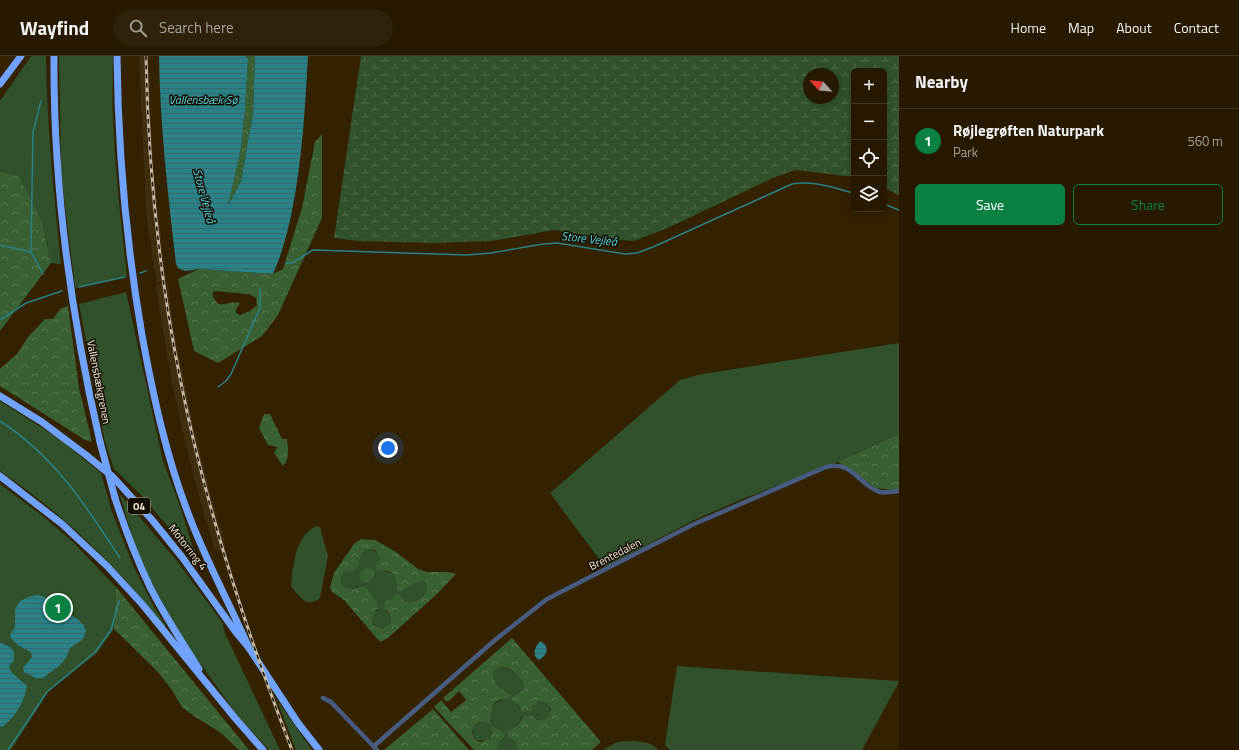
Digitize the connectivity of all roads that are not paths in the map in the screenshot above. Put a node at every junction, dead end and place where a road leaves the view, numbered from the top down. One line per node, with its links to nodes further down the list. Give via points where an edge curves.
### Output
1 (22, 56): 4 (highway)
2 (54, 56): 9 (highway, Vallensbækgrenen, bridge, via 58,168 66,253 84,366 100,442 126,532 150,587)
3 (117, 56): 8 (highway, via 118,118 124,199 138,310 151,379 167,447 188,512)
4 (0, 84)
5 (0, 396): 8 (highway, Motorring 4 / O4, via 42,422 113,477 158,527)
6 (0, 476): 9 (highway, via 62,524 107,566)
7 (899, 491): 11 (street, Brentedalen, via 880,492 847,469 834,465 692,525 542,603 495,640)
8 (249, 648): 13 (highway, Motorring 4 / O4, via 298,723)
9 (211, 688): 12 (highway)
10 (323, 698): 11 (street, Brentedalen, via 331,702)
11 (375, 748)
12 (263, 750)
13 (319, 750)

